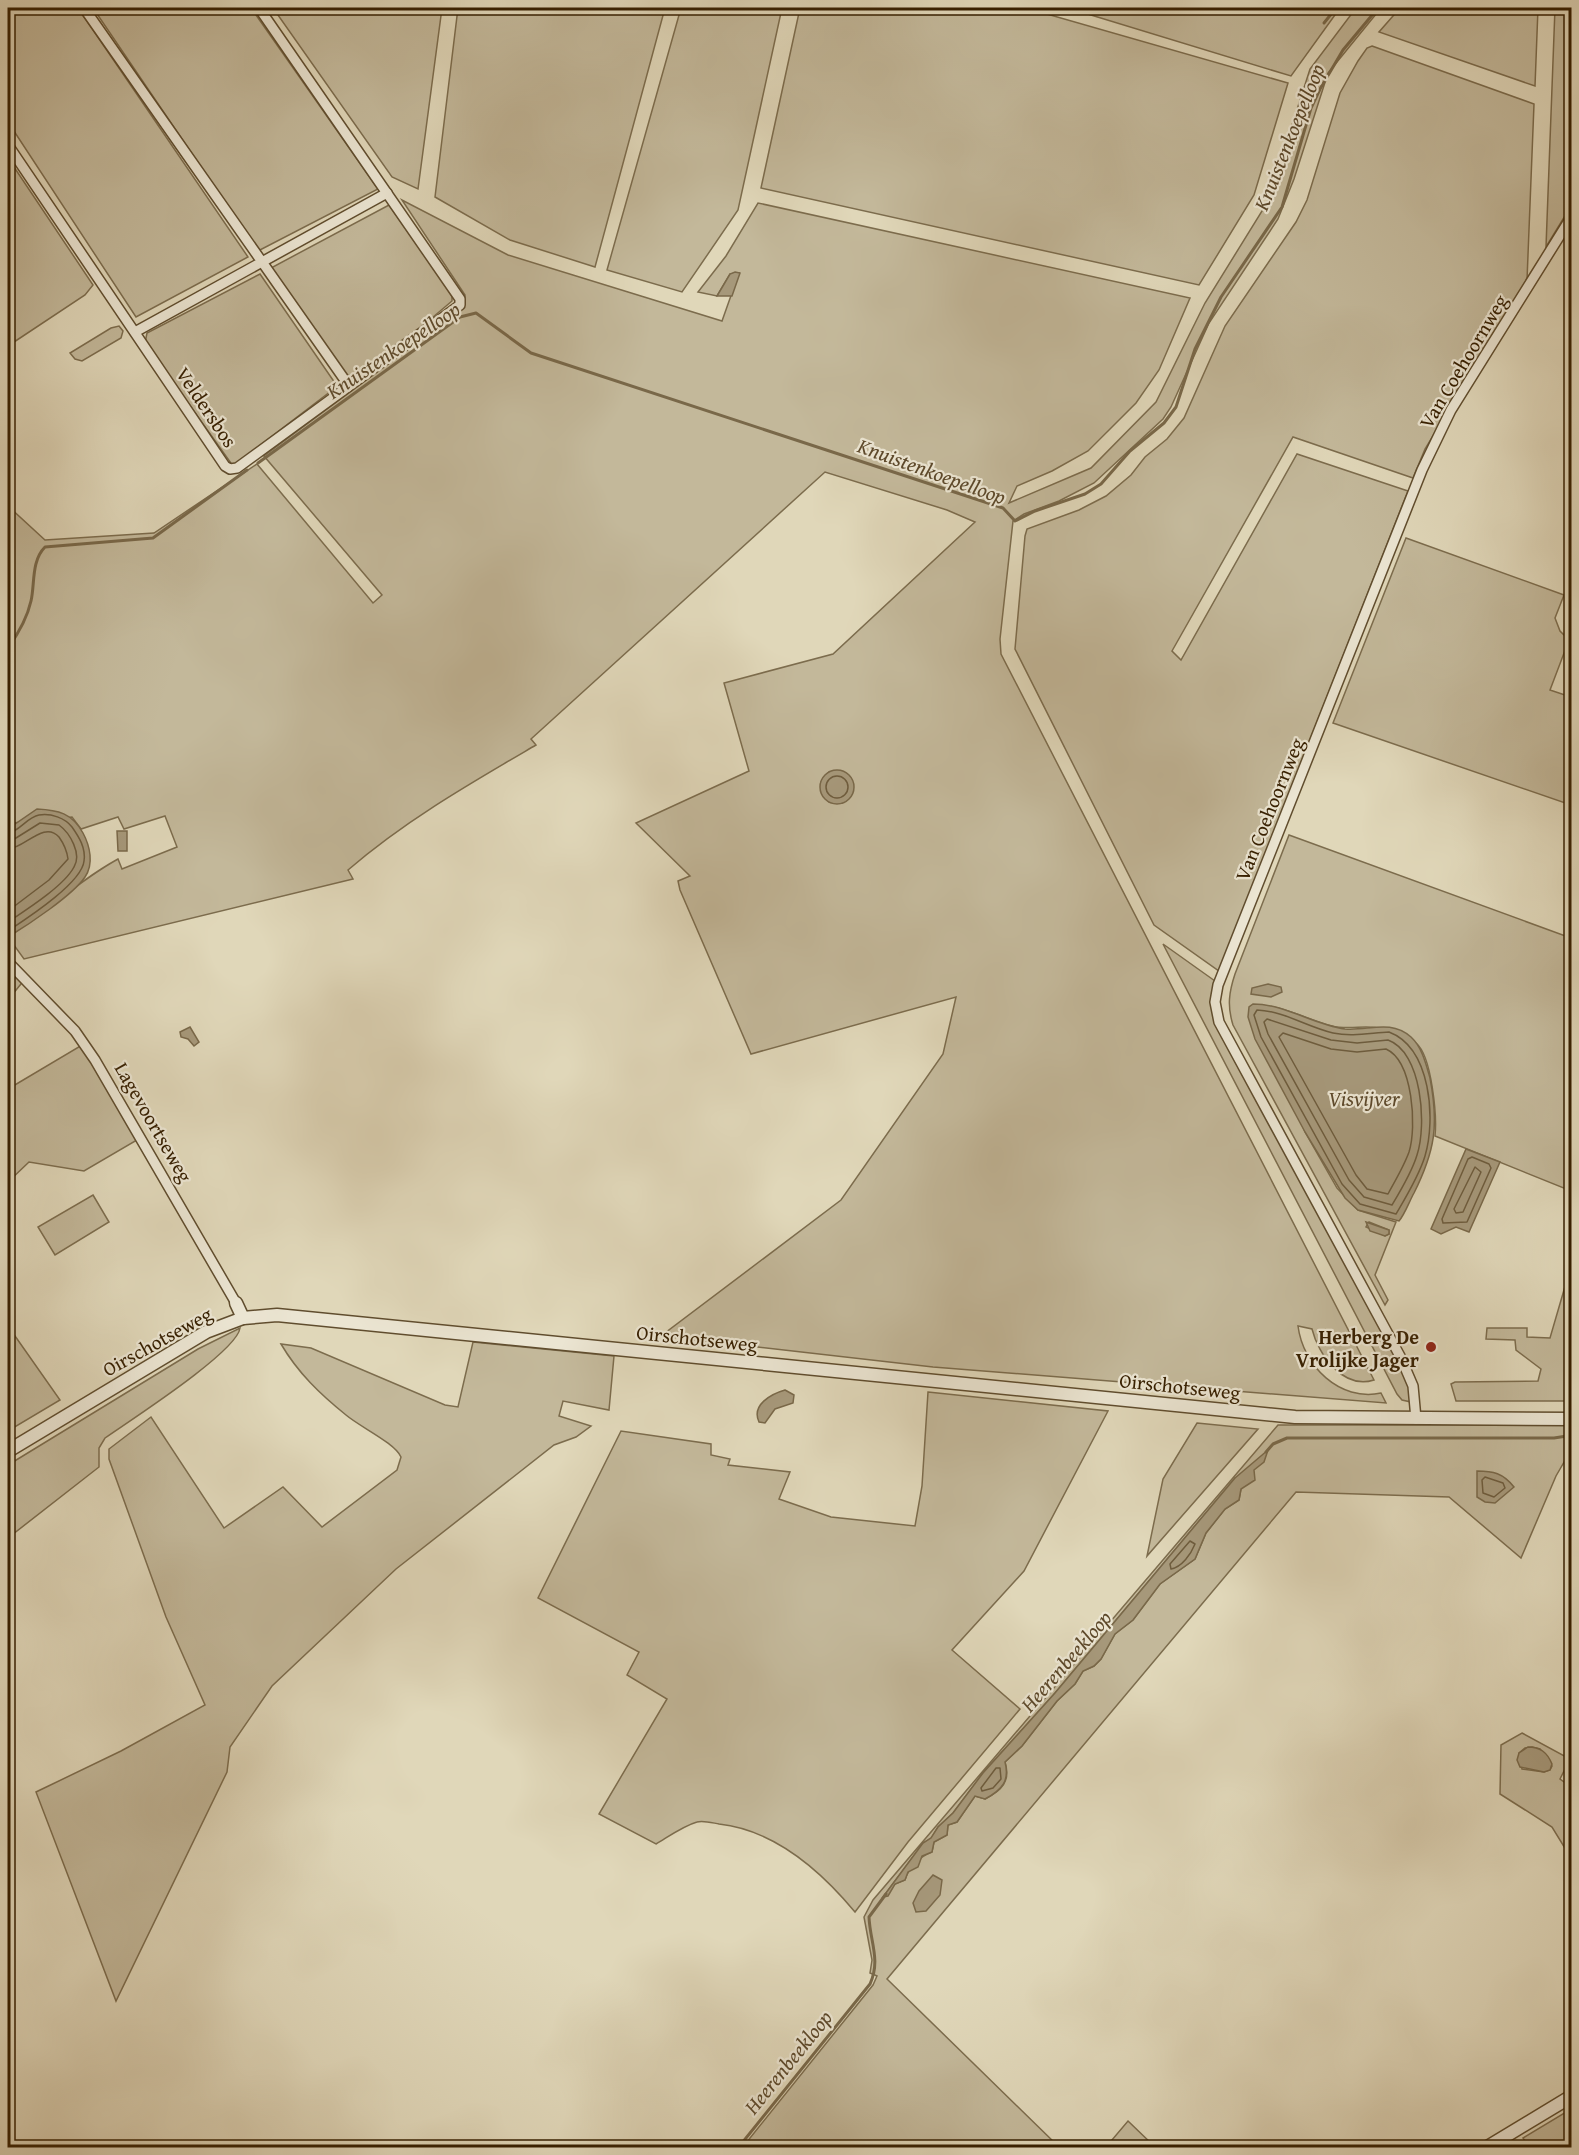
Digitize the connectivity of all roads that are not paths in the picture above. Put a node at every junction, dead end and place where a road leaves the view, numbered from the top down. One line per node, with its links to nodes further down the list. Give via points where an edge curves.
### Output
1 (84, 8): 6 (street)
2 (259, 8): 4 (street, Veldersbos)
3 (8, 145): 7 (street, Veldersbos)
4 (387, 193): 6 (street); 8 (street, Veldersbos, via 460,298 460,305)
5 (1572, 216): 12 (street, Van Coehoornweg, via 1451,410 1422,470 1218,985 1215,1002 1219,1022 1401,1358 1413,1386)
6 (260, 262): 7 (street); 8 (street)
7 (135, 332): 8 (street, Veldersbos, via 230,470)
8 (349, 386)
9 (8, 962): 10 (street, Lagevoortseweg, via 75,1032 95,1060)
10 (236, 1303): 11 (street, Lagevoortseweg)
11 (243, 1318): 12 (street, Oirschotseweg, via 312,1316 1296,1417); 14 (street, Oirschotseweg, via 190,1340)
12 (1416, 1419): 13 (street, Oirschotseweg)
13 (1571, 1419)
14 (8, 1451)
15 (1572, 2096): 16 (street)
16 (1486, 2148)

